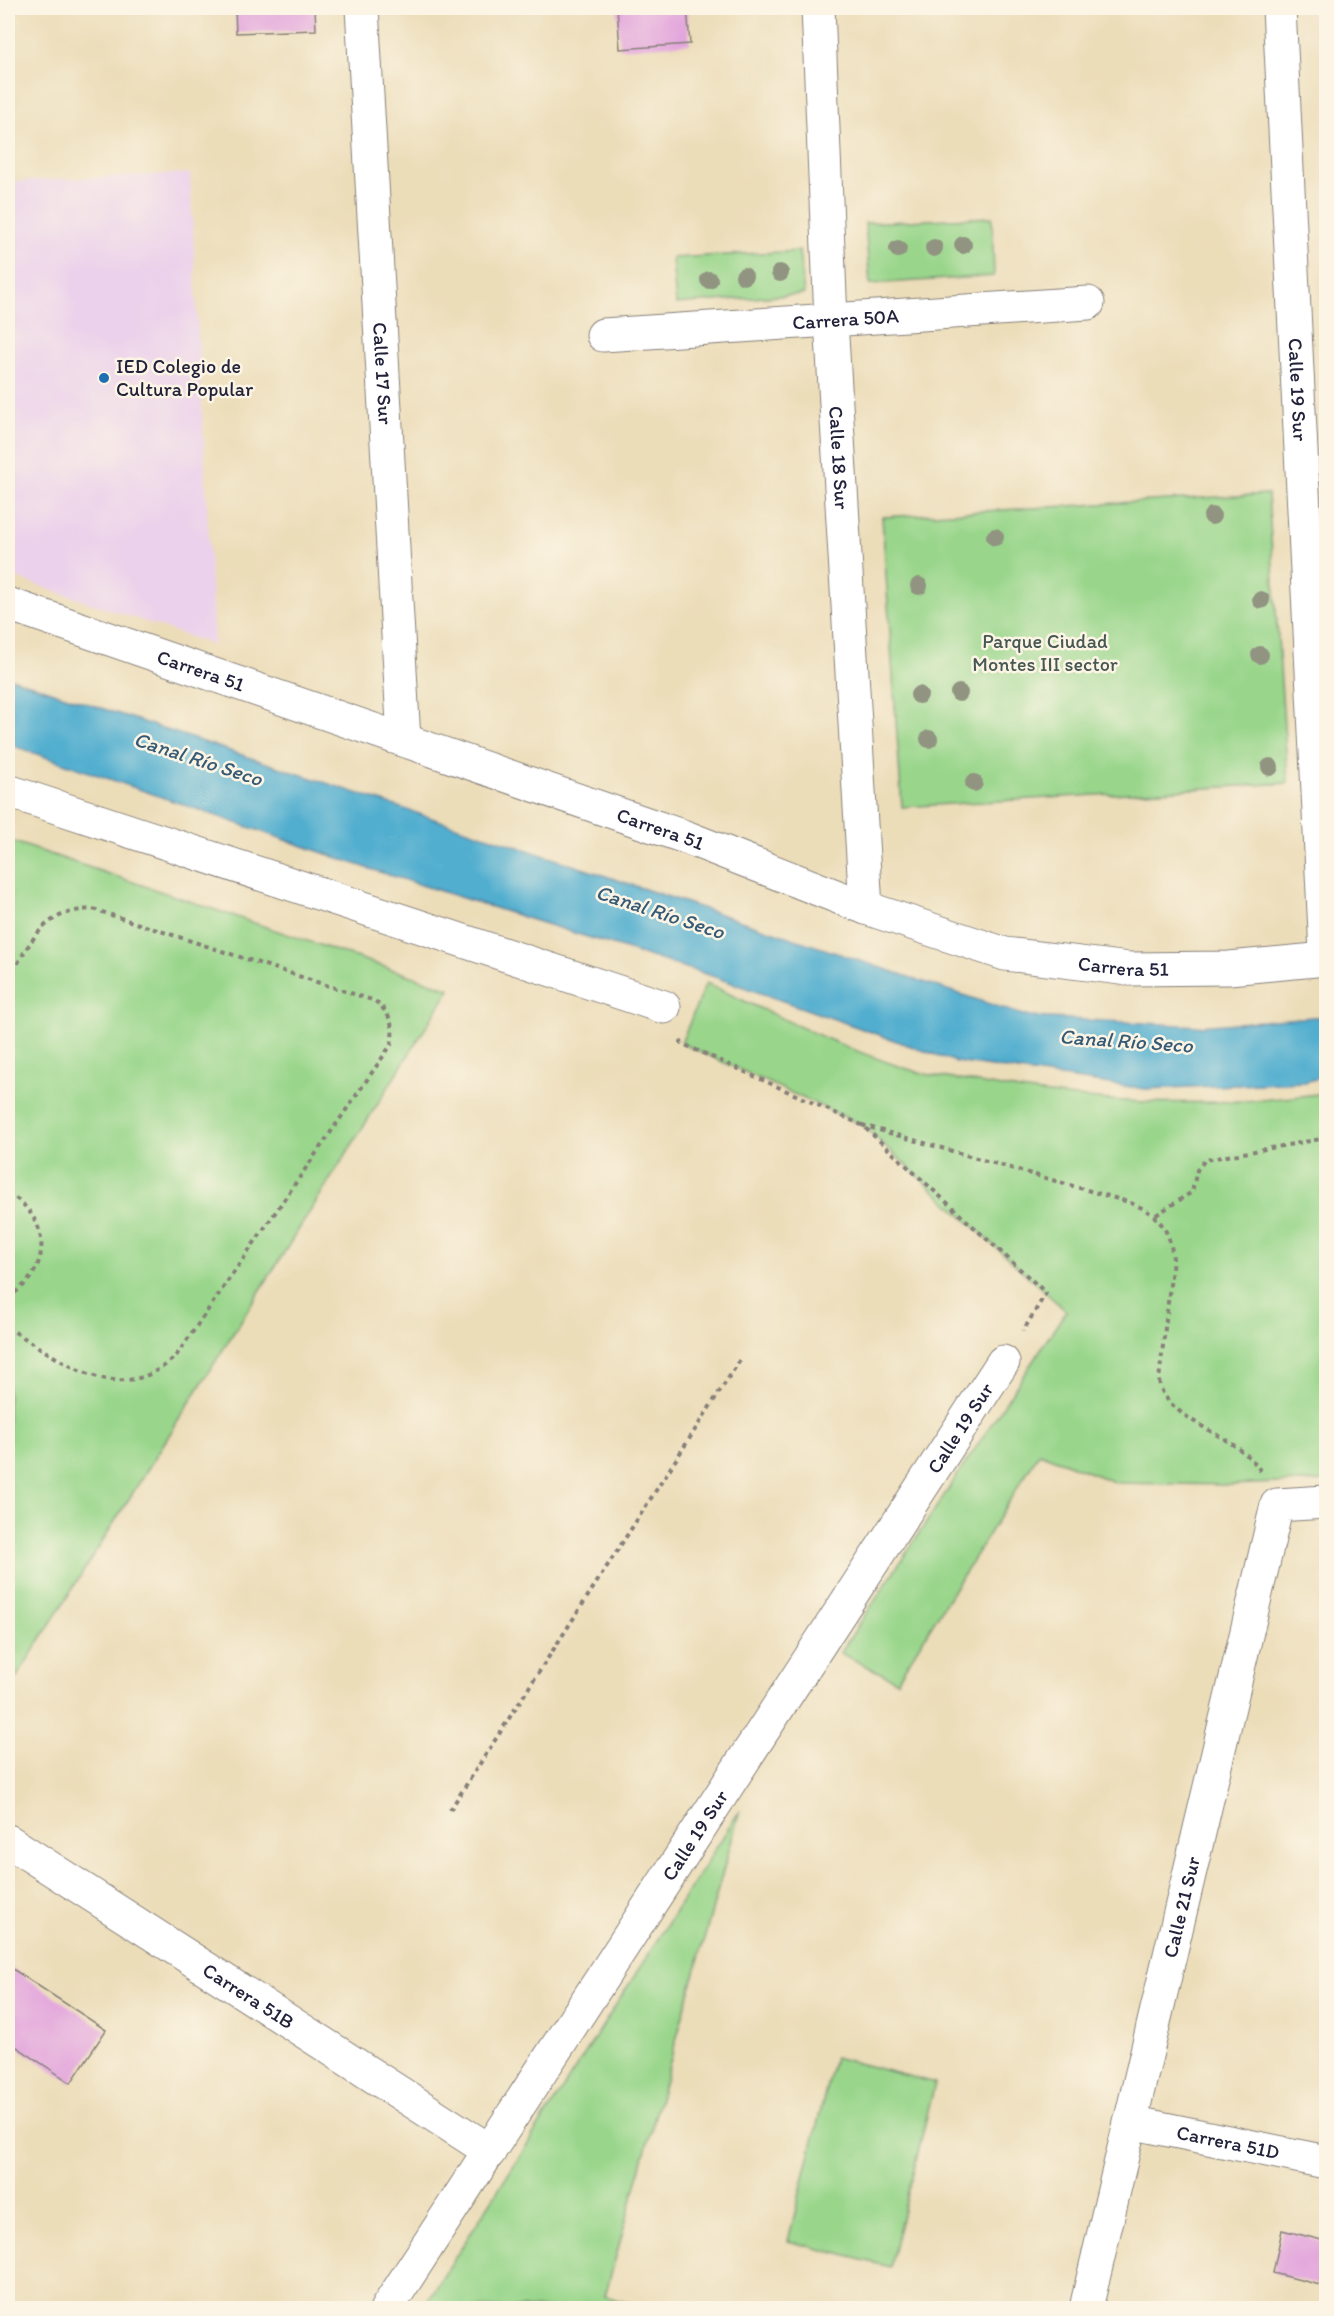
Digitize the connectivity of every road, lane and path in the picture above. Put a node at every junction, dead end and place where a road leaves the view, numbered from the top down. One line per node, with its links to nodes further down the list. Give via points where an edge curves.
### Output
1 (362, 8): 9 (street, Calle 17 Sur)
2 (818, 8): 5 (street, Calle 18 Sur)
3 (1278, 8): 8 (street, Calle 19 Sur)
4 (1088, 303): 5 (street, Carrera 50A)
5 (831, 320): 6 (street, Carrera 50A); 11 (street, Calle 18 Sur)
6 (603, 335)
7 (8, 604): 9 (street, Carrera 51)
8 (1319, 645): 12 (street, Calle 19 Sur)
9 (404, 740): 11 (street, Carrera 51, via 688,838)
10 (8, 791): 15 (street)
11 (866, 908): 13 (street, Carrera 51, via 1005,954 1061,962 1129,969 1229,968)
12 (1326, 953)
13 (1326, 959)
14 (8, 979): 21 (path, via 41,928 59,914 93,909 375,1001 390,1017 394,1032 391,1045 176,1356 160,1370 146,1378 106,1381 83,1372)
15 (664, 1007): 16 (path, via 690,1016 681,1043)
16 (862, 1125): 19 (path, via 1143,1206); 23 (path, via 1046,1293)
17 (1326, 1138): 19 (path, via 1205,1161 1197,1170 1192,1192)
18 (8, 1193): 20 (path, via 30,1211 41,1239 41,1253 33,1274)
19 (1156, 1215): 25 (path, via 1172,1242 1173,1259 1159,1380 1164,1397 1249,1457)
20 (8, 1297)
21 (8, 1328)
22 (740, 1359): 26 (path)
23 (1004, 1362): 29 (street, Calle 19 Sur)
24 (1326, 1502): 25 (street)
25 (1277, 1505): 28 (street, Calle 21 Sur)
26 (450, 1810)
27 (8, 1840): 29 (street, Carrera 51B)
28 (1130, 2122): 30 (street, Carrera 51D); 32 (street, Calle 21 Sur)
29 (490, 2151): 31 (street, Calle 19 Sur)
30 (1326, 2162)
31 (387, 2308)
32 (1086, 2308)

